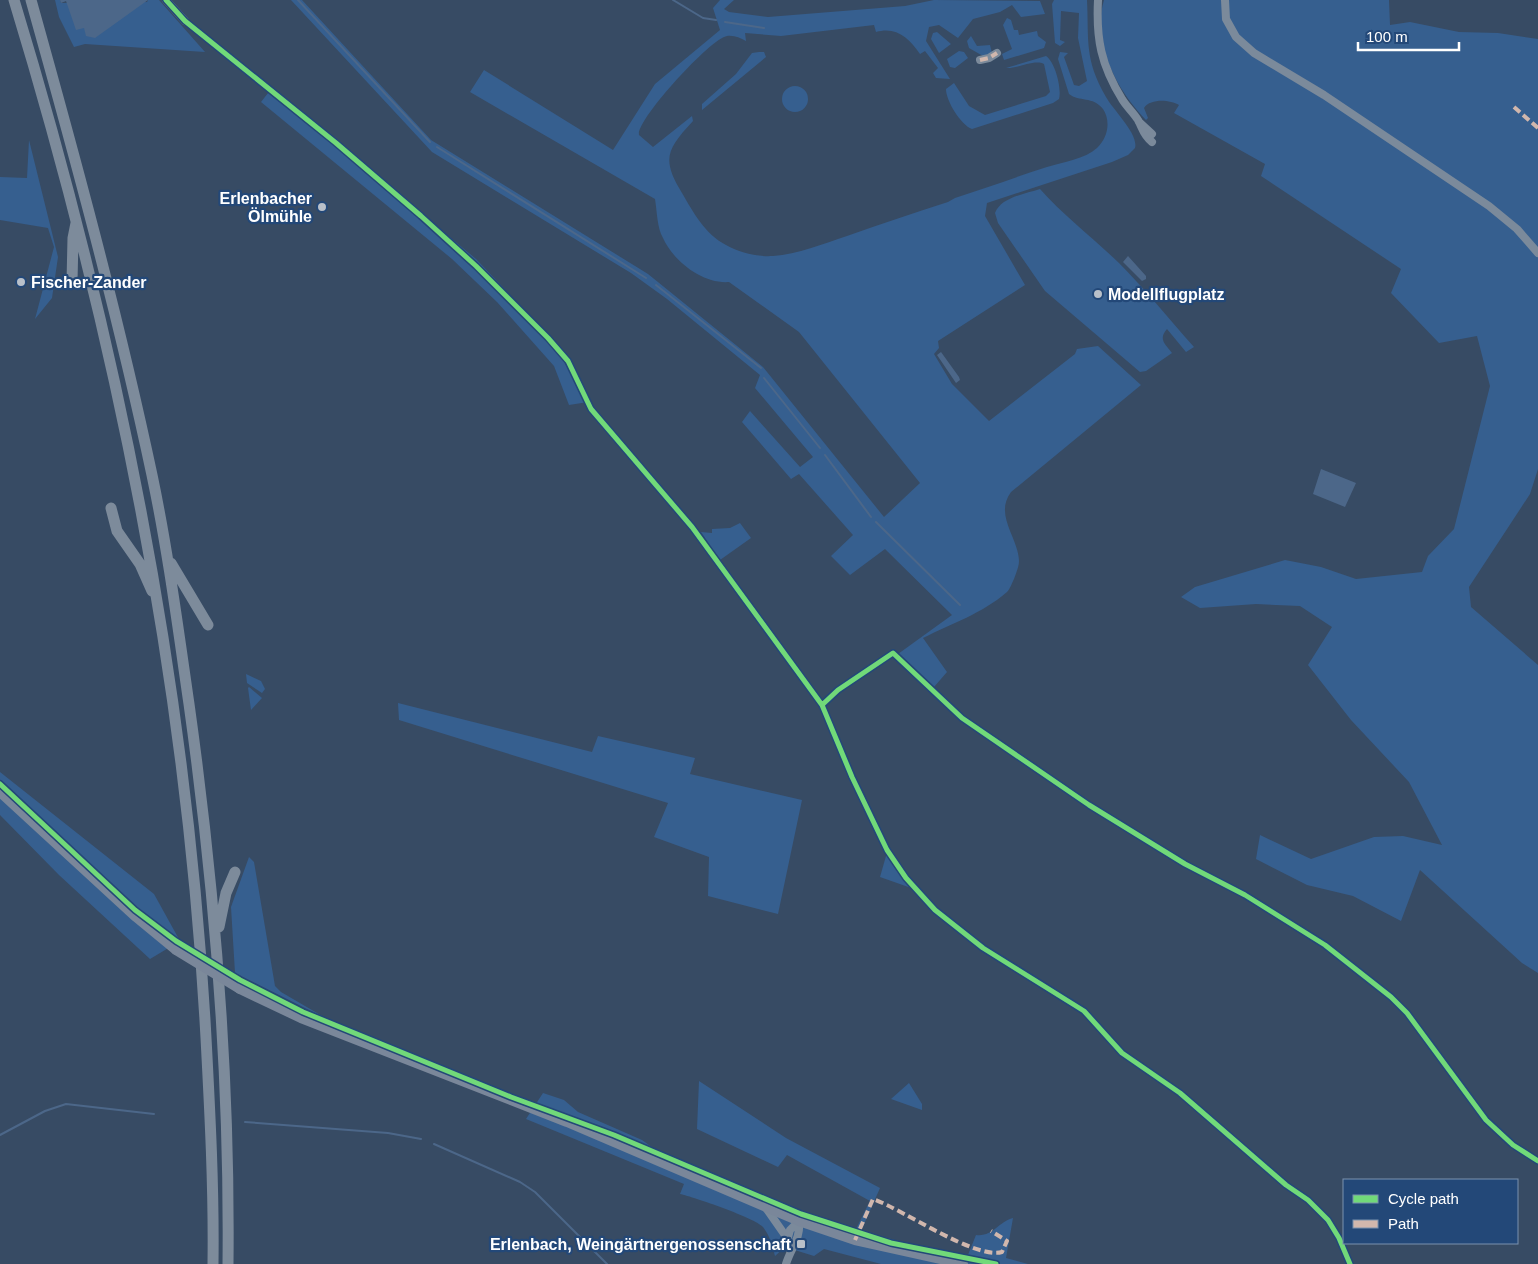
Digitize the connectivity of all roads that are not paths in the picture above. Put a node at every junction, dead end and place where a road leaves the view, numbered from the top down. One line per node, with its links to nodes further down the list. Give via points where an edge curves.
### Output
1 (14, 0): 10 (highway)
2 (30, 0): 14 (highway, via 116,311)
3 (166, 0): 6 (street)
4 (1098, 0): 9 (street, via 1096,29 1101,55 1122,100)
5 (1224, 0): 11 (street, via 1226,19 1236,37 1254,53 1324,95 1489,206 1517,229)
6 (185, 21)
7 (997, 53): 8 (street)
8 (980, 60)
9 (1152, 138)
10 (77, 222): 12 (highway, via 73,238); 15 (highway, via 118,390)
11 (1538, 253)
12 (72, 282)
13 (111, 508): 15 (highway, via 117,530 140,564)
14 (166, 554): 16 (highway); 19 (highway, via 198,764)
15 (159, 609): 24 (highway, via 191,840 200,942 211,1136)
16 (208, 626)
17 (0, 792): 20 (main road, bridge, via 136,918 176,950 240,989 301,1018 567,1122)
18 (235, 872): 19 (highway, via 224,901)
19 (216, 941): 25 (highway, via 227,1169)
20 (766, 1208): 21 (main road); 22 (street)
21 (800, 1221): 22 (street, via 792,1227); 23 (street, via 799,1238); 27 (main road, via 854,1240)
22 (787, 1238): 23 (street)
23 (791, 1250): 26 (street)
24 (213, 1264)
25 (228, 1264)
26 (786, 1264)
27 (963, 1264)

